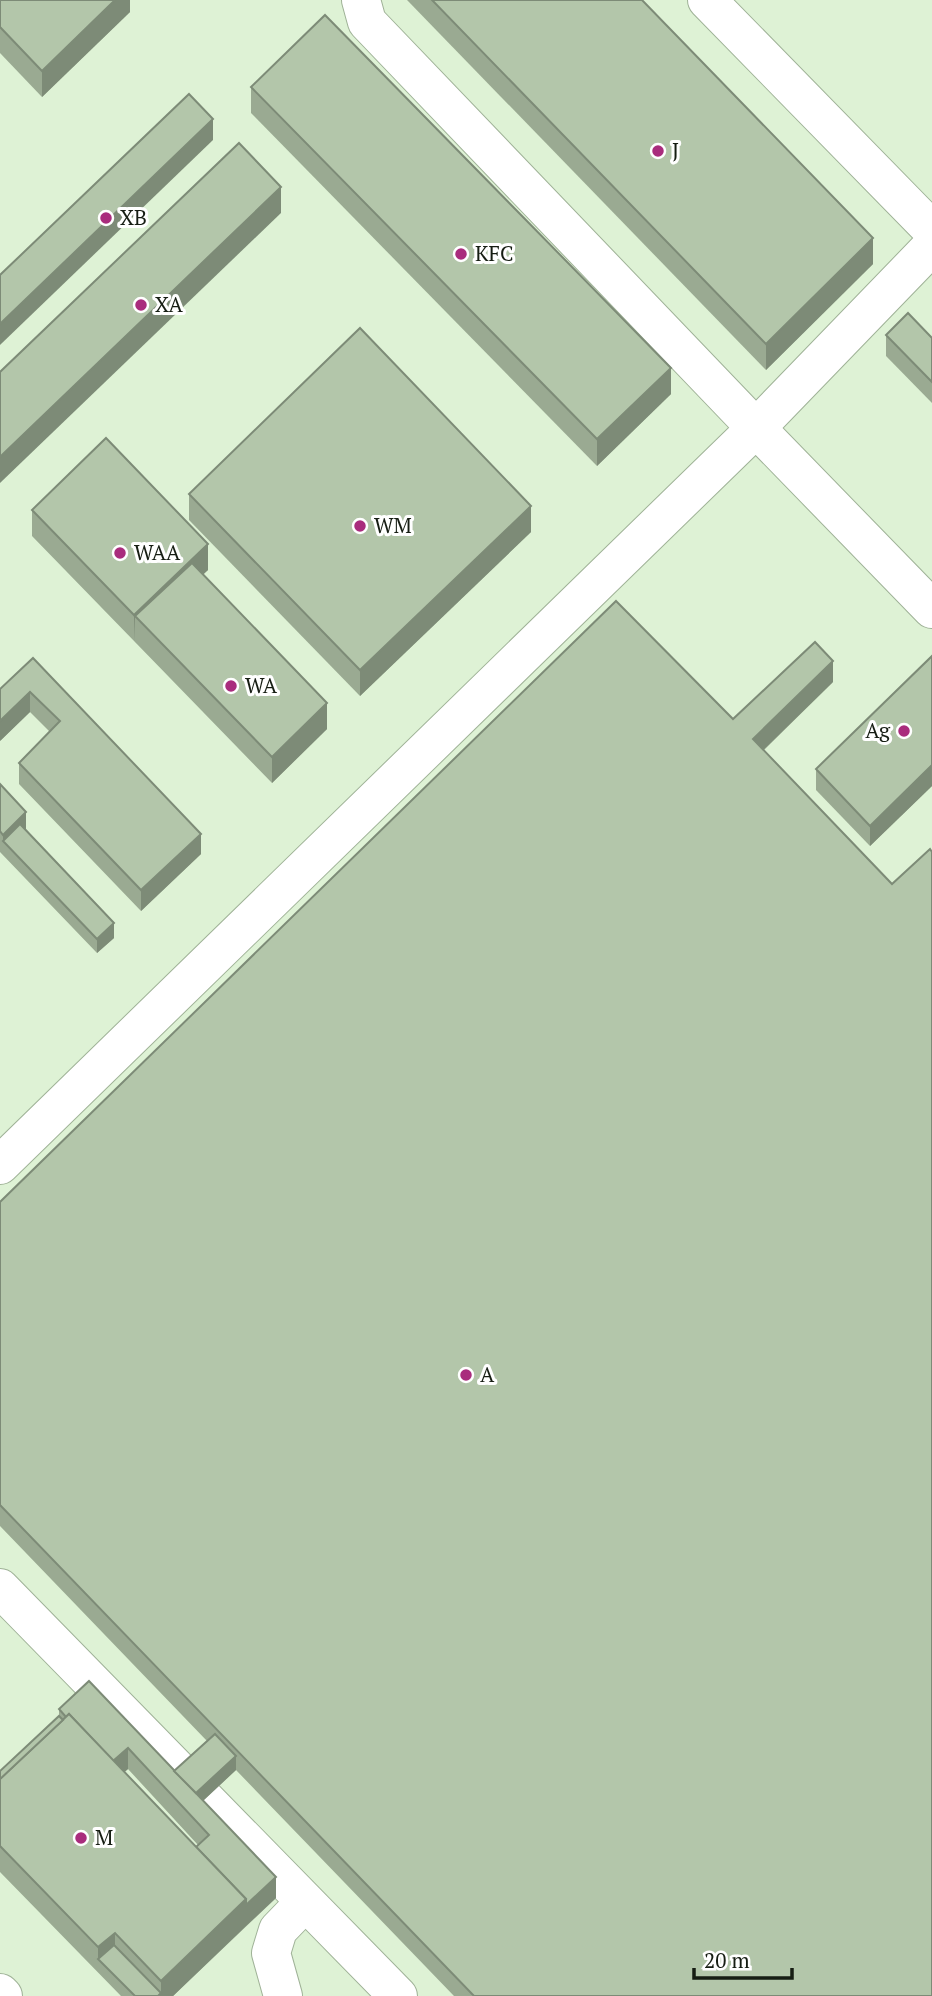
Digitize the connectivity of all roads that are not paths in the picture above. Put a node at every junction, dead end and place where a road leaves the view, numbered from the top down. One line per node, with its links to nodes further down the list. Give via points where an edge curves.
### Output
1 (360, 0): 5 (lane, via 367,22)
2 (707, 0): 3 (lane)
3 (932, 230)
4 (932, 246): 5 (lane)
5 (756, 428): 6 (lane); 7 (lane)
6 (932, 609)
7 (0, 1165)
8 (0, 1588): 9 (lane)
9 (304, 1903): 10 (lane, via 278,1930 271,1953); 11 (lane)
10 (283, 1996)
11 (398, 1996)

